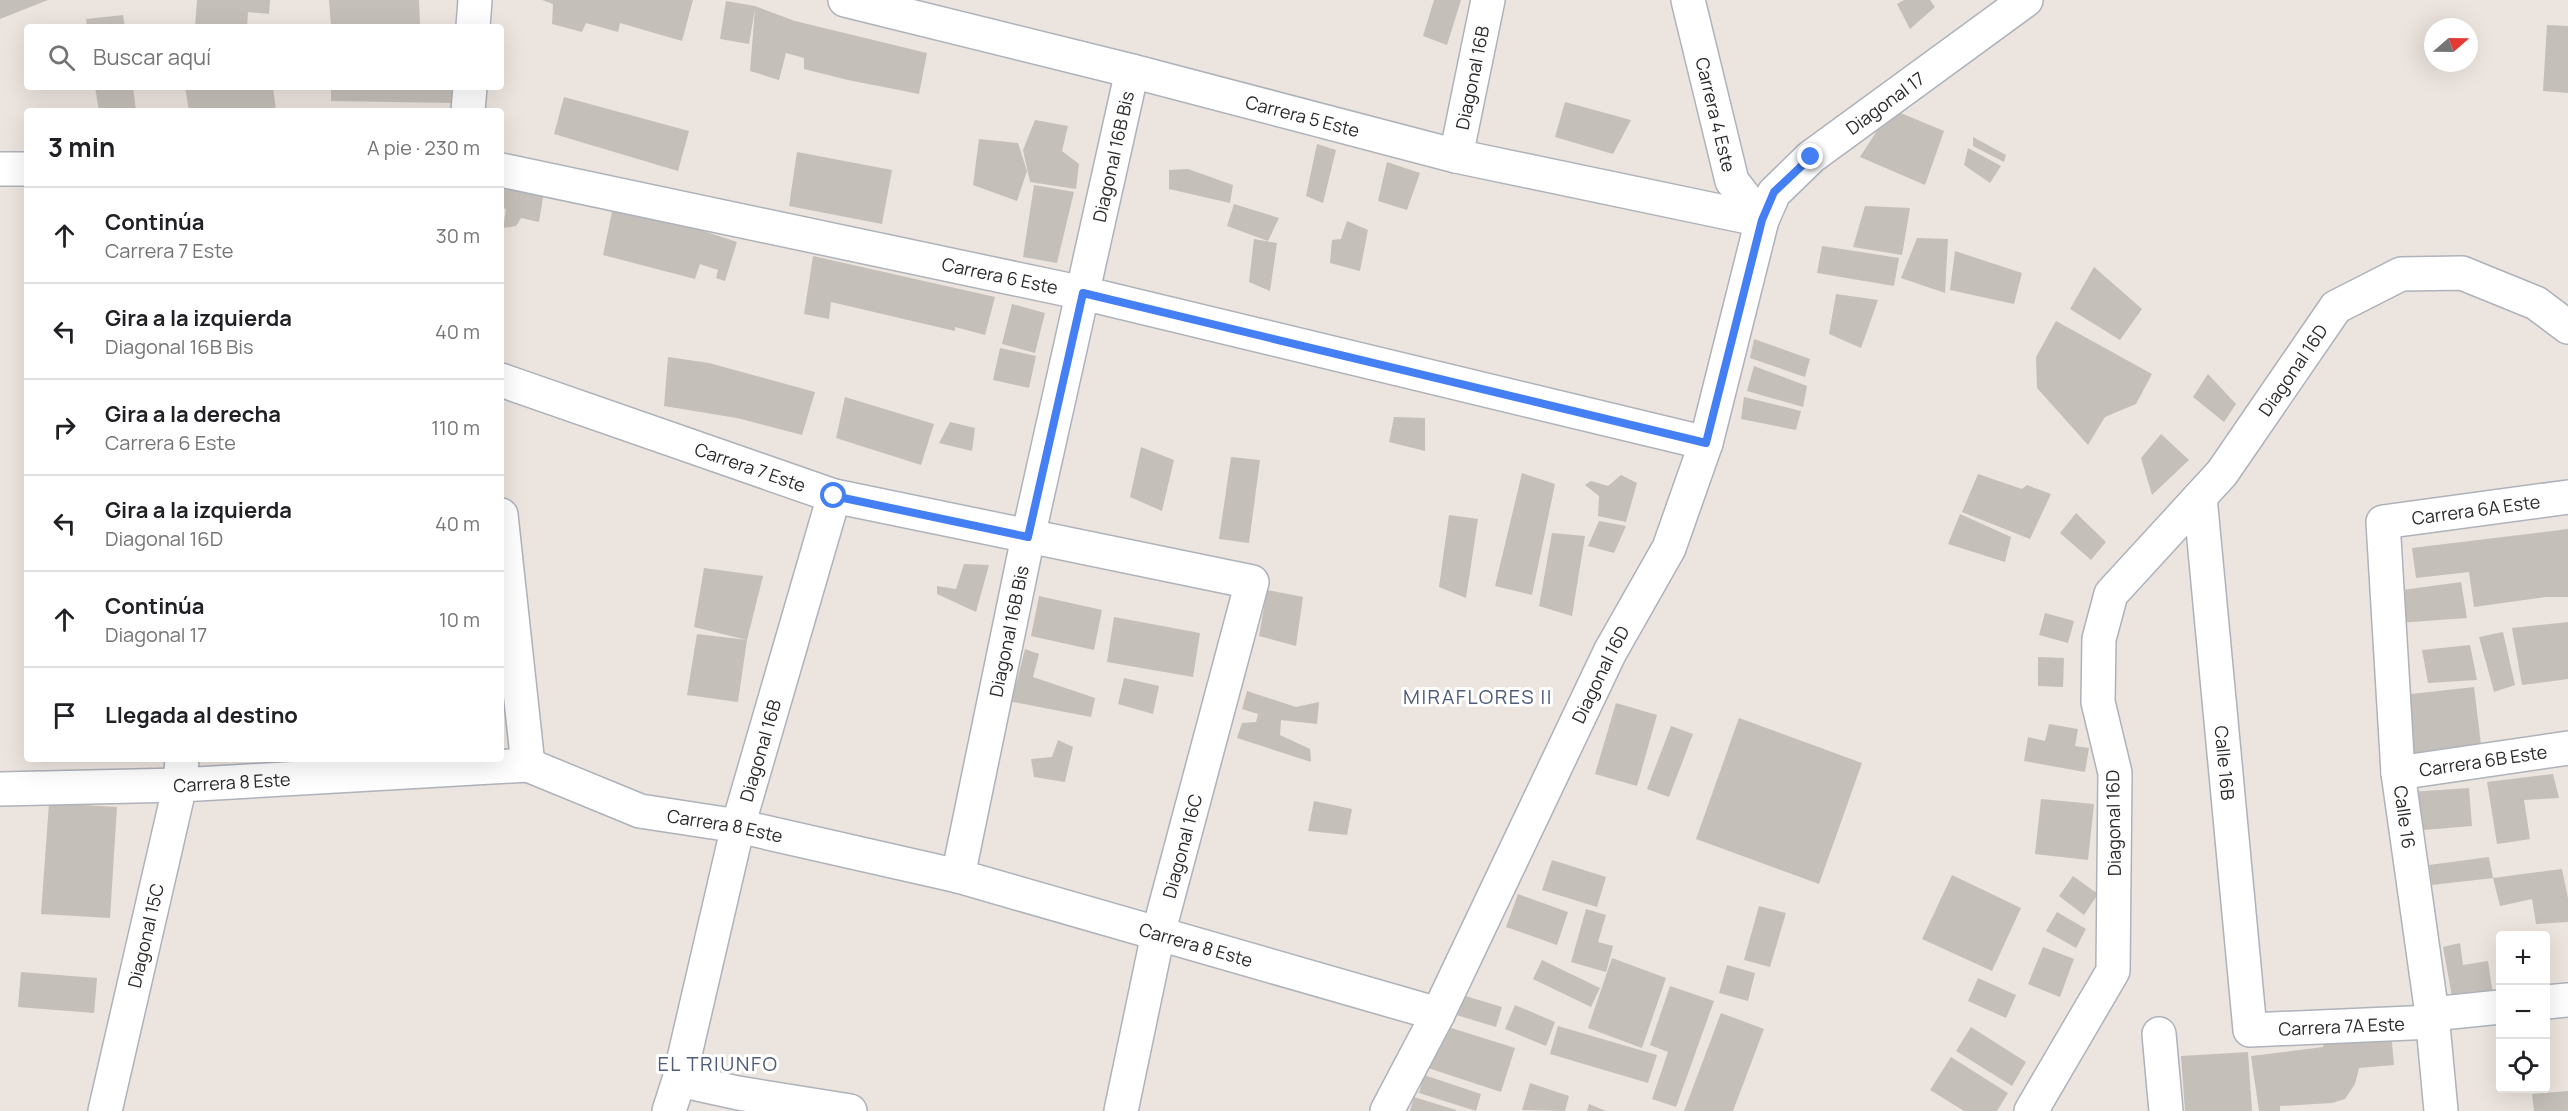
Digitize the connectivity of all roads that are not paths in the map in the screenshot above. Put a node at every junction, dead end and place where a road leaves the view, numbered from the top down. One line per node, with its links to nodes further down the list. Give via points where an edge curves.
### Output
1 (475, 0): 6 (street)
2 (845, 0): 7 (street, Carrera 5 Este)
3 (1488, 0): 10 (street, Diagonal 16B)
4 (1689, 0): 14 (street, Carrera 4 Este, via 1732,181)
5 (2026, 0): 14 (street, Diagonal 17, via 1811,157 1774,192)
6 (473, 24)
7 (1132, 71): 10 (street, Carrera 5 Este); 15 (street, Diagonal 16B Bis)
8 (470, 90): 9 (street)
9 (468, 108)
10 (1456, 156): 14 (street, Carrera 5 Este)
11 (0, 169): 12 (street)
12 (24, 169)
13 (504, 171): 15 (street, Carrera 6 Este)
14 (1762, 220): 18 (street, Diagonal 16D)
15 (1083, 293): 18 (street, Carrera 6 Este); 23 (street, Diagonal 16B Bis)
16 (2568, 327): 20 (street, Diagonal 16D, via 2536,303 2462,273 2401,274 2336,307 2222,473)
17 (504, 381): 19 (street, Carrera 7 Este)
18 (1706, 443): 37 (street, Diagonal 16D, via 1669,548 1610,652)
19 (834, 496): 23 (street, Carrera 7 Este); 31 (street, Diagonal 16B)
20 (2200, 496): 39 (street, Calle 16B); 47 (street, Diagonal 16D, via 2111,594 2099,639 2098,702 2115,773 2113,971)
21 (2568, 497): 22 (street, Carrera 6A Este)
22 (2383, 522): 29 (street, Calle 16)
23 (1028, 537): 25 (street, Carrera 7 Este); 32 (street, Diagonal 16B Bis)
24 (504, 542): 27 (street)
25 (1252, 582): 33 (street, Diagonal 16C)
26 (2568, 747): 29 (street, Carrera 6B Este)
27 (528, 765): 28 (street, Carrera 8 Este); 31 (street, Carrera 8 Este, via 640,811)
28 (181, 772): 30 (street, Carrera 8 Este); 42 (street, Diagonal 15C)
29 (2398, 774): 38 (street, Calle 16)
30 (0, 789)
31 (738, 826): 32 (street, Carrera 8 Este); 41 (street, Diagonal 16B)
32 (958, 876): 33 (street, Carrera 8 Este)
33 (1158, 934): 37 (street, Carrera 8 Este); 45 (street, Diagonal 16C)
34 (2568, 1000): 35 (street)
35 (2550, 1002)
36 (2496, 1008): 38 (street, Carrera 7A Este)
37 (1438, 1014): 46 (street, Diagonal 16D)
38 (2433, 1018): 39 (street, Carrera 7A Este); 49 (street, Calle 16)
39 (2250, 1029)
40 (2159, 1034): 48 (street)
41 (679, 1080): 43 (street, Diagonal 16B); 44 (street)
42 (105, 1111)
43 (669, 1111)
44 (850, 1111)
45 (1121, 1111)
46 (1387, 1111)
47 (2031, 1111)
48 (2166, 1111)
49 (2441, 1111)

